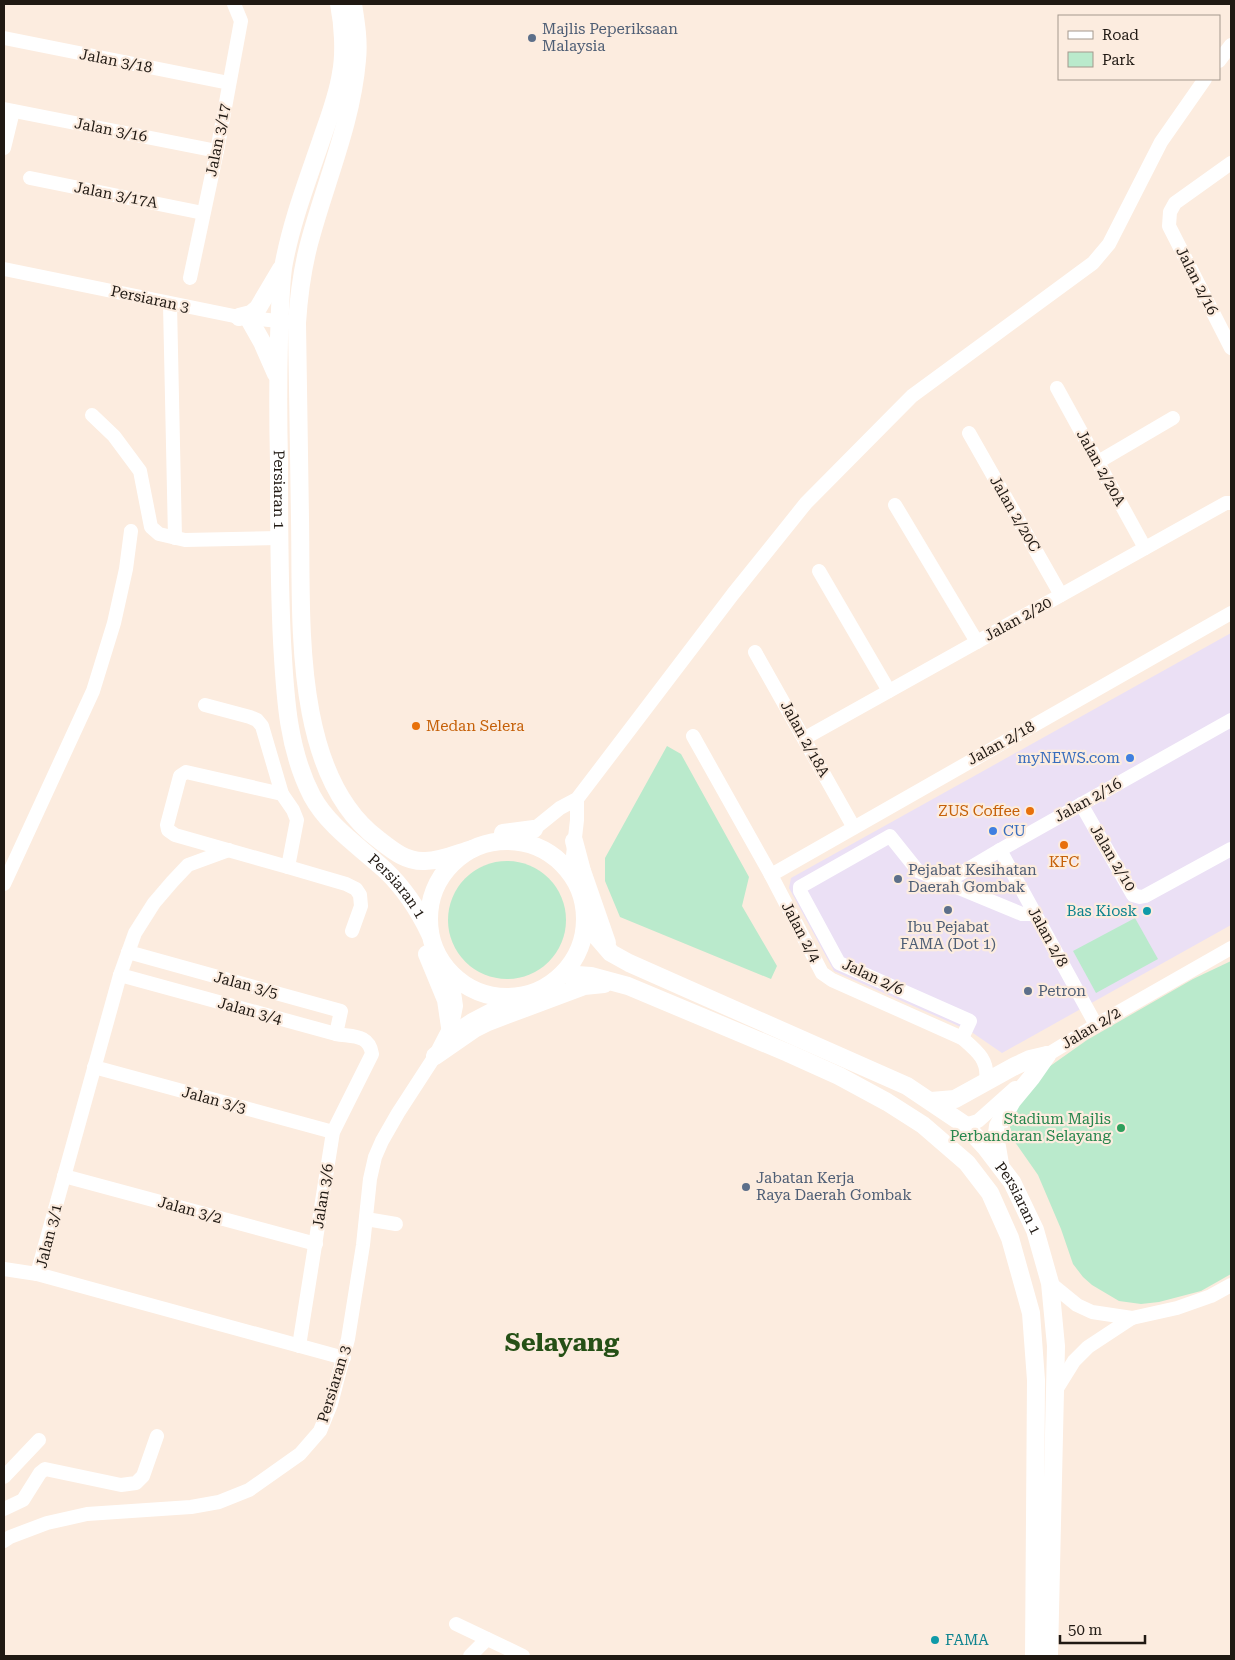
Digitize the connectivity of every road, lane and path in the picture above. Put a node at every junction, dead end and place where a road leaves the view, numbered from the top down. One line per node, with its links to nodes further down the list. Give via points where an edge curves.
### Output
1 (234, 4): 8 (street, Jalan 3/17, via 241,21)
2 (339, 4): 15 (main road, Persiaran 1, via 342,72 300,203)
3 (353, 4): 20 (main road, Persiaran 1, via 358,39 353,91)
4 (4, 38): 8 (street, Jalan 3/18)
5 (1231, 45): 6 (street)
6 (1220, 60)
7 (1204, 80): 45 (street, via 1160,142 1109,244 1093,263 912,396 806,504)
8 (229, 84): 11 (street, Jalan 3/17)
9 (8, 110): 10 (street); 11 (street, Jalan 3/16)
10 (4, 148)
11 (217, 151): 14 (street, Jalan 3/17)
12 (1231, 163): 21 (street, Jalan 2/16, via 1175,203 1170,212 1169,226)
13 (30, 178): 14 (street, Jalan 3/17A)
14 (203, 213): 17 (street, Jalan 3/17)
15 (284, 265): 19 (main road, via 258,308); 20 (main road, Persiaran 1)
16 (4, 269): 18 (street, Persiaran 3)
17 (190, 278)
18 (170, 304): 19 (street, Persiaran 3); 31 (street)
19 (244, 318): 20 (street, Persiaran 3); 22 (main road, via 262,342)
20 (288, 322): 22 (main road, Persiaran 1); 55 (main road, Persiaran 1, via 302,617 308,703 314,733 327,768 354,817)
21 (1231, 348)
22 (278, 379): 32 (main road, Persiaran 1)
23 (1057, 388): 27 (street, Jalan 2/20A)
24 (92, 415): 31 (street, via 114,436 140,471 151,527 159,534)
25 (1173, 418): 27 (street)
26 (969, 433): 35 (street, Jalan 2/20C)
27 (1098, 462): 33 (street, Jalan 2/20A)
28 (1231, 503): 33 (street, Jalan 2/20)
29 (895, 505): 37 (street)
30 (131, 531): 61 (street, via 114,623 93,691)
31 (175, 538): 32 (street)
32 (280, 538): 58 (main road, Persiaran 1, via 285,682 295,752 302,776 314,799 338,830)
33 (1145, 548): 35 (street, Jalan 2/20)
34 (819, 572): 39 (street)
35 (1061, 595): 37 (street, Jalan 2/20)
36 (1231, 613): 47 (street, Jalan 2/18)
37 (977, 642): 39 (street, Jalan 2/20)
38 (755, 652): 43 (street, Jalan 2/18A)
39 (889, 691): 43 (street, Jalan 2/20)
40 (206, 706): 44 (street, via 257,720 262,726)
41 (1231, 720): 46 (street, Jalan 2/16)
42 (693, 736): 59 (street, Jalan 2/4)
43 (805, 738): 47 (street, Jalan 2/18A)
44 (282, 794): 53 (street, via 192,772 180,776 168,830 175,835); 56 (street, via 297,820)
45 (577, 799): 48 (street); 50 (street)
46 (1081, 804): 52 (street, Jalan 2/10, via 1133,895 1145,896); 54 (street, Jalan 2/16)
47 (853, 826): 59 (street, Jalan 2/18)
48 (534, 829): 49 (street); 55 (main road, via 495,833 451,846 410,850)
49 (513, 841): 51 (main road, via 492,842); 57 (main road, via 535,846 555,856)
50 (574, 841): 57 (street); 68 (main road)
51 (472, 849): 55 (main road, Persiaran 1, via 422,862); 65 (main road, via 455,860 441,876 432,894 428,914)
52 (1231, 849)
53 (229, 850): 56 (street); 67 (street, Jalan 3/1, via 188,865 154,903 135,932)
54 (1000, 850): 60 (street, Jalan 2/16); 62 (street, Jalan 2/8)
55 (398, 855)
56 (288, 867): 64 (street, via 356,889 361,906)
57 (571, 873): 63 (main road, via 580,888)
58 (394, 880): 65 (main road, Persiaran 1, via 419,910); 77 (main road, via 446,1000)
59 (774, 880): 76 (street, Jalan 2/4, via 822,973)
60 (946, 882): 62 (street, via 1022,914); 76 (street, Jalan 2/6, via 918,872 890,836 802,885 800,890 839,962 970,1021)
61 (4, 884)
62 (1035, 914): 74 (street, Jalan 2/8)
63 (586, 924): 68 (main road, Persiaran 1); 70 (main road, via 580,948)
64 (352, 931)
65 (430, 934): 69 (main road, via 435,952)
66 (1231, 948): 74 (street, Jalan 2/2)
67 (128, 952): 71 (street, Jalan 3/1); 75 (street, Jalan 3/5, via 341,1011)
68 (611, 953): 83 (main road, Persiaran 1, via 907,1086)
69 (445, 968): 73 (main road, via 477,992 496,997); 77 (street, Persiaran 3, via 456,1006)
70 (563, 974): 72 (main road, Persiaran 1); 73 (main road, via 533,993)
71 (120, 975): 75 (street, Jalan 3/4); 80 (street, Jalan 3/1)
72 (617, 982): 77 (main road, via 584,986); 81 (main road, Persiaran 1)
73 (516, 997): 77 (street, Persiaran 3, via 472,1020)
74 (1096, 1025): 79 (street, Jalan 2/2)
75 (336, 1034): 78 (street, Jalan 3/4, via 365,1039 371,1045)
76 (962, 1038): 82 (street, Jalan 2/4, via 984,1060)
77 (443, 1041): 89 (street, Persiaran 3, via 382,1141 370,1179)
78 (372, 1054): 85 (street, Jalan 3/6)
79 (1047, 1055): 82 (main road, via 1030,1059); 84 (street, Jalan 2/2, via 985,1116); 86 (main road, via 1012,1101 998,1126 996,1141)
80 (94, 1067): 85 (street, Jalan 3/3); 87 (street, Jalan 3/1)
81 (839, 1076): 84 (main road, via 879,1088 940,1123); 91 (main road, Persiaran 1, via 923,1125 967,1163 990,1193)
82 (986, 1081): 83 (main road, via 955,1099)
83 (931, 1101): 84 (main road, Persiaran 1)
84 (964, 1125): 86 (main road, Persiaran 1)
85 (333, 1132): 92 (street, Jalan 3/6)
86 (1000, 1166): 88 (main road, Persiaran 1, via 1012,1182)
87 (64, 1176): 92 (street, Jalan 3/2); 94 (street, Jalan 3/1)
88 (1028, 1216): 91 (main road); 95 (main road, Persiaran 1)
89 (366, 1219): 90 (street); 99 (street, Persiaran 3)
90 (396, 1224)
91 (1005, 1225): 110 (main road, Persiaran 1, via 1031,1313 1034,1350)
92 (316, 1244): 98 (street, Jalan 3/6)
93 (4, 1269): 94 (street)
94 (37, 1274): 98 (street, Jalan 3/1)
95 (1050, 1283): 97 (street, via 1077,1305 1092,1312); 100 (main road, Persiaran 1)
96 (1231, 1285): 97 (street, via 1177,1308)
97 (1132, 1318): 100 (street, via 1088,1347 1074,1361)
98 (299, 1346): 99 (street, Jalan 3/1)
99 (344, 1358): 105 (street, Persiaran 3, via 320,1431 300,1454 249,1490 219,1502 191,1507 87,1514 48,1523)
100 (1056, 1390): 111 (main road, Persiaran 1)
101 (157, 1436): 104 (street, via 144,1476 136,1483 121,1485 45,1470 23,1500)
102 (39, 1440): 103 (street)
103 (4, 1477)
104 (4, 1509)
105 (4, 1541)
106 (456, 1624): 107 (street)
107 (487, 1639): 108 (street); 109 (street)
108 (470, 1656)
109 (523, 1656)
110 (1034, 1656)
111 (1049, 1656)

